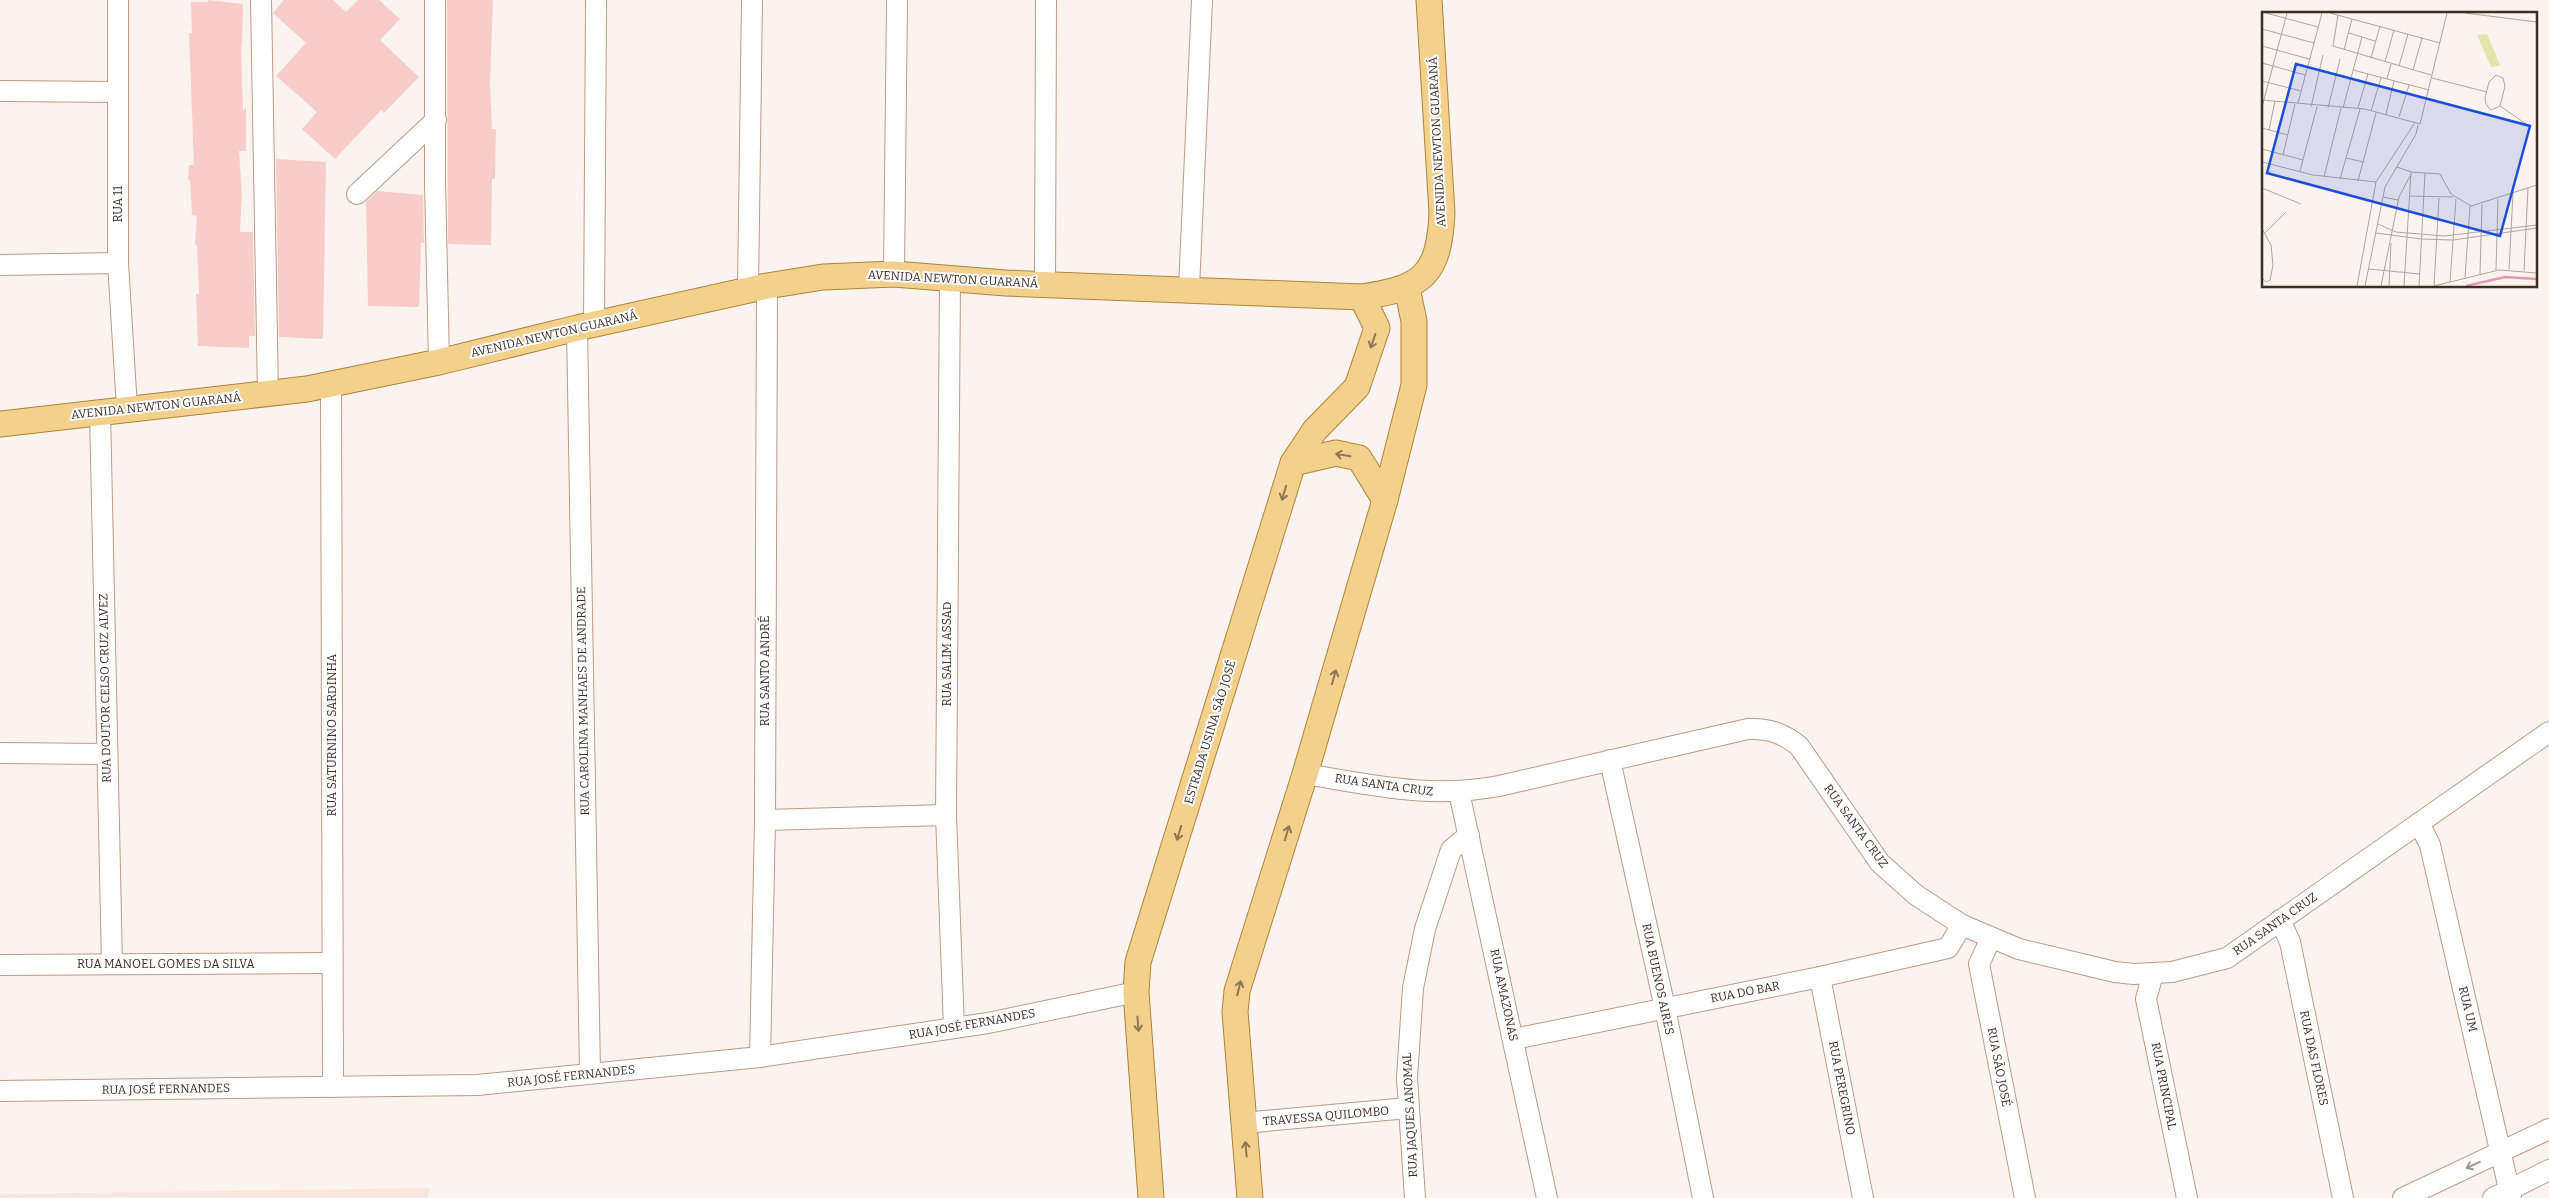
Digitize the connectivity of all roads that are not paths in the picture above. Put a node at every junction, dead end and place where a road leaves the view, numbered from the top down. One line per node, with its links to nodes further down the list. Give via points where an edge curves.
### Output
1 (118, 0): 11 (street, RUA 11)
2 (261, 0): 26 (street)
3 (435, 0): 12 (street)
4 (596, 0): 23 (street, RUA CAROLINA MANHAES DE ANDRADE)
5 (752, 0): 19 (street, RUA SANTO ANDRÉ)
6 (897, 0): 16 (street)
7 (1046, 0): 18 (street)
8 (1202, 0): 20 (street)
9 (1429, 0): 21 (main road, AVENIDA NEWTON GUARANÁ, via 1441,239 1435,260 1425,274)
10 (0, 92): 11 (street)
11 (118, 92): 14 (street, RUA 11)
12 (436, 120): 13 (street); 24 (street)
13 (357, 194)
14 (118, 263): 15 (street); 27 (street, RUA 11)
15 (0, 265)
16 (894, 274): 17 (main road, AVENIDA NEWTON GUARANÁ); 19 (main road, AVENIDA NEWTON GUARANÁ, via 823,277)
17 (950, 279): 18 (main road, AVENIDA NEWTON GUARANÁ); 38 (street, RUA SALIM ASSAD)
18 (1045, 284): 20 (main road, AVENIDA NEWTON GUARANÁ)
19 (758, 288): 23 (main road, AVENIDA NEWTON GUARANÁ); 39 (street, RUA SANTO ANDRÉ)
20 (1189, 288): 22 (main road, AVENIDA NEWTON GUARANÁ)
21 (1407, 288): 22 (main road, AVENIDA NEWTON GUARANÁ); 31 (main road, via 1414,321 1414,385)
22 (1362, 296): 30 (main road, ESTRADA USINA SÃO JOSÉ, one-way to 30, via 1377,328 1357,388 1315,430)
23 (586, 326): 24 (main road, AVENIDA NEWTON GUARANÁ); 55 (street, RUA CAROLINA MANHAES DE ANDRADE)
24 (439, 362): 25 (main road, AVENIDA NEWTON GUARANÁ)
25 (332, 384): 26 (main road, AVENIDA NEWTON GUARANÁ); 45 (street, RUA SATURNINO SARDINHA)
26 (268, 395): 27 (main road, AVENIDA NEWTON GUARANÁ)
27 (127, 408): 28 (main road, AVENIDA NEWTON GUARANÁ)
28 (100, 411): 29 (main road, AVENIDA NEWTON GUARANÁ); 34 (street, RUA DOUTOR CELSO CRUZ ALVEZ)
29 (0, 424)
30 (1293, 464): 31 (main road, one-way to 30, via 1359,458 1336,454); 50 (main road, ESTRADA USINA SÃO JOSÉ, one-way to 50, via 1138,962)
31 (1385, 500): 36 (main road, one-way to 31)
32 (2549, 732): 40 (street, RUA SANTA CRUZ)
33 (0, 753): 34 (street)
34 (106, 754): 46 (street, RUA DOUTOR CELSO CRUZ ALVEZ)
35 (1610, 760): 37 (street, RUA SANTA CRUZ); 43 (street, RUA SANTA CRUZ, via 1748,729 1779,733 1790,739 1806,756 1880,863 1916,895); 51 (street, RUA BUENOS AIRES)
36 (1305, 774): 37 (street, RUA SANTA CRUZ, via 1414,792); 59 (main road, one-way to 36, via 1235,1012 1238,991)
37 (1459, 792): 41 (street, RUA AMAZONAS)
38 (946, 815): 39 (street); 52 (street, RUA SALIM ASSAD)
39 (765, 820): 54 (street, RUA SANTO ANDRÉ)
40 (2420, 822): 42 (street, RUA SANTA CRUZ); 61 (street, RUA UM, via 2430,845)
41 (1469, 835): 53 (street, RUA AMAZONAS); 58 (street, RUA JAQUES ANOMAL, via 1451,850 1418,958 1407,1048)
42 (2280, 920): 48 (street, RUA SANTA CRUZ, via 2227,958 2190,969); 72 (street, RUA DAS FLORES, via 2290,942)
43 (1962, 925): 44 (street, RUA SANTA CRUZ); 49 (street, RUA DO BAR, via 1948,948)
44 (1990, 938): 48 (street, RUA SANTA CRUZ, via 2020,949 2115,972); 70 (street, RUA SÃO JOSÉ, via 1979,964)
45 (332, 963): 46 (street, RUA MANOEL GOMES DA SILVA); 56 (street, RUA SATURNINO SARDINHA)
46 (112, 964): 47 (street, RUA MANOEL GOMES DA SILVA)
47 (0, 965)
48 (2153, 974): 71 (street, RUA PRINCIPAL, via 2146,999)
49 (1820, 977): 51 (street, RUA DO BAR); 69 (street, RUA PEREGRINO)
50 (1136, 992): 52 (street, RUA JOSÉ FERNANDES); 64 (main road, ESTRADA USINA SÃO JOSÉ, one-way to 64)
51 (1665, 1008): 53 (street, RUA DO BAR); 68 (street, RUA BUENOS AIRES)
52 (954, 1028): 54 (street, RUA JOSÉ FERNANDES)
53 (1514, 1039): 67 (street, RUA AMAZONAS)
54 (760, 1057): 55 (street, RUA JOSÉ FERNANDES)
55 (590, 1073): 56 (street, RUA JOSÉ FERNANDES, via 477,1085)
56 (333, 1087): 57 (street, RUA JOSÉ FERNANDES)
57 (0, 1091)
58 (1408, 1108): 59 (street, TRAVESSA QUILOMBO); 66 (street, RUA JAQUES ANOMAL)
59 (1243, 1123): 65 (main road, one-way to 59)
60 (2549, 1129): 61 (street)
61 (2500, 1152): 63 (street, RUA UM); 73 (street, one-way to 73)
62 (2549, 1170): 63 (street)
63 (2504, 1195)
64 (1151, 1198)
65 (1250, 1198)
66 (1415, 1198)
67 (1547, 1198)
68 (1703, 1198)
69 (1863, 1198)
70 (2025, 1198)
71 (2187, 1198)
72 (2343, 1198)
73 (2403, 1198)

